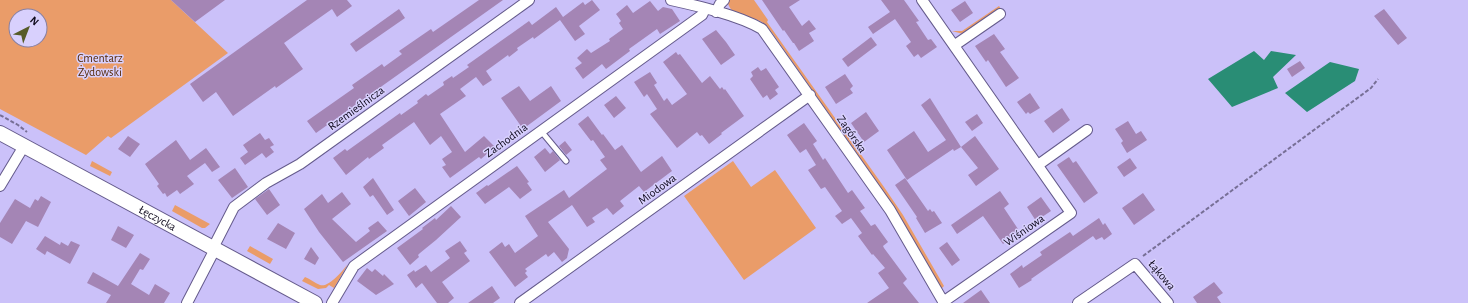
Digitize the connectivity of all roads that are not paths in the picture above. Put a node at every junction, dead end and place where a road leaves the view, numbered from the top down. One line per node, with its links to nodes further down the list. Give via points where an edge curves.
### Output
1 (529, 0): 5 (street, Rzemieślnicza)
2 (671, 0): 6 (street)
3 (724, 0): 6 (street, Zachodnia)
4 (922, 0): 8 (street, Wiśniowa)
5 (513, 4): 17 (street, Rzemieślnicza, via 306,160 266,183 234,207)
6 (711, 11): 9 (street, Zagórska, via 754,24 762,29); 11 (street, Zachodnia)
7 (1000, 14): 8 (street)
8 (955, 45): 15 (street, Wiśniowa)
9 (810, 95): 18 (street, Zagórska, via 890,210); 22 (street, Miodowa)
10 (1087, 130): 15 (street)
11 (541, 131): 14 (lane); 21 (street, Zachodnia, via 354,266)
12 (0, 133): 13 (main road, Łęczycka)
13 (24, 146): 16 (street); 17 (main road, Łęczycka)
14 (566, 161)
15 (1038, 165): 18 (street, Wiśniowa, via 1071,213)
16 (0, 186)
17 (214, 249): 19 (street, Rzemieślnicza); 20 (main road, Łęczycka)
18 (944, 302)
19 (187, 303)
20 (314, 303)
21 (332, 303)
22 (520, 303)
23 (1078, 303): 24 (street, Łąkowa, via 1135,264)
24 (1168, 303)

